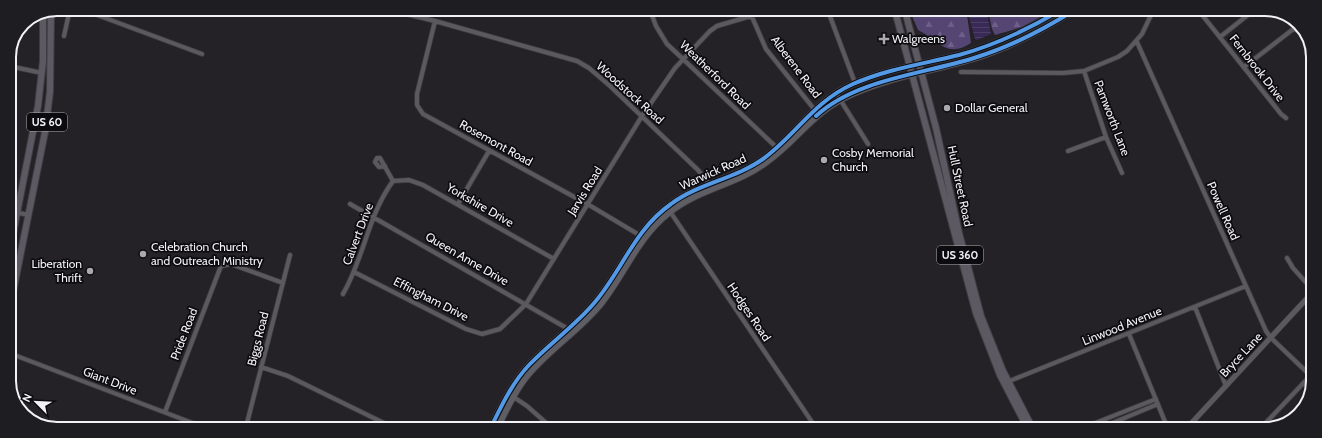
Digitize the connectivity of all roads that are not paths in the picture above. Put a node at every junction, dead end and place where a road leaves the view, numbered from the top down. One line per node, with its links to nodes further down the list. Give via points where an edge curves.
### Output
1 (68, 16): 18 (street)
2 (100, 16): 21 (street)
3 (414, 16): 16 (street, Woodstock Road)
4 (652, 16): 22 (street, Weatherford Road, via 660,35)
5 (751, 16): 22 (street, Jarvis Road, via 714,28); 35 (street, Alberene Road, via 766,49)
6 (830, 16): 32 (street)
7 (897, 16): 24 (main road, US 360)
8 (906, 16): 23 (main road, Hull Street Road / US 360)
9 (1049, 16): 23 (main road, Warwick Road, via 1003,40 959,55)
10 (1065, 16): 28 (main road, Warwick Road, via 1029,38 1004,48)
11 (1150, 16): 20 (street)
12 (1203, 16): 19 (street, Fernbrook Drive)
13 (1247, 16): 19 (street)
14 (51, 17): 52 (main road, US 60, via 50,92 44,144)
15 (43, 19): 30 (main road, US 60)
16 (435, 21): 36 (street, Woodstock Road, via 577,61 589,68); 41 (street, Rosemont Road, via 417,94 417,105 423,114)
17 (1295, 29): 26 (street)
18 (64, 36)
19 (1220, 37): 26 (street, Fernbrook Drive)
20 (1136, 42): 27 (street, via 1118,57); 63 (street, Powell Road)
21 (202, 54)
22 (683, 60): 36 (street, Jarvis Road); 40 (street, Weatherford Road)
23 (919, 64): 24 (main road, Warwick Road); 28 (main road, Hull Street Road / US 360)
24 (910, 66): 31 (main road, US 360); 32 (main road, Warwick Road)
25 (16, 67): 30 (street)
26 (1244, 67): 37 (street, Fernbrook Drive)
27 (1084, 71): 29 (street); 38 (street, Pamworth Lane)
28 (921, 72): 31 (main road, Warwick Road); 77 (main road, Hull Street Road / US 360, via 974,292)
29 (961, 72)
30 (42, 73): 51 (main road, US 60, via 37,117)
31 (912, 74): 34 (main road, Warwick Road, via 875,84); 77 (main road, Hull Street Road / US 360, via 974,308 988,348)
32 (855, 83): 33 (main road, Warwick Road)
33 (836, 93): 34 (street); 35 (main road, Warwick Road)
34 (840, 100): 35 (main road, Warwick Road); 39 (street)
35 (816, 111): 40 (main road, Warwick Road); 46 (main road, Warwick Road, via 772,159 746,176)
36 (642, 116): 46 (street, Woodstock Road, via 698,170); 49 (street, Jarvis Road)
37 (1286, 118)
38 (1106, 137): 42 (street); 44 (street, Pamworth Lane)
39 (868, 144)
40 (775, 148): 46 (main road, Warwick Road, via 748,168)
41 (489, 151): 48 (street); 49 (street, Rosemont Road)
42 (1068, 151)
43 (385, 166): 45 (street)
44 (1122, 173)
45 (393, 181): 48 (street, Yorkshire Drive, via 409,180); 54 (street, Calvert Drive)
46 (711, 187): 50 (main road, Warwick Road, via 691,191)
47 (350, 204): 54 (street, Queen Anne Drive)
48 (458, 204): 58 (street, Yorkshire Drive)
49 (589, 205): 55 (street, Rosemont Road); 58 (street, Jarvis Road)
50 (668, 209): 55 (main road, Warwick Road, via 651,220); 89 (street, Hodges Road)
51 (17, 212): 52 (street); 53 (main road, US 60)
52 (29, 215): 60 (main road, US 60)
53 (16, 217)
54 (373, 217): 59 (street, Calvert Drive); 66 (street, Queen Anne Drive)
55 (642, 236): 69 (main road, Warwick Road, via 603,292); 70 (main road, Warwick Road, via 608,296)
56 (290, 255): 61 (street, Biggs Road)
57 (1287, 258): 62 (street)
58 (554, 259): 66 (street, Jarvis Road)
59 (354, 272): 64 (street, Calvert Drive); 68 (street, Effingham Drive, via 466,329 482,334)
60 (16, 278)
61 (283, 283): 74 (street, Biggs Road); 82 (street, Pride Road, via 231,264 224,264 218,270)
62 (1306, 283)
63 (1246, 286): 67 (street, Linwood Avenue); 72 (street, Powell Road)
64 (343, 294)
65 (1306, 300): 72 (street, Bryce Lane)
66 (526, 304): 68 (street, Jarvis Road); 69 (street, Queen Anne Drive)
67 (1195, 307): 71 (street, Linwood Avenue); 78 (street)
68 (500, 329)
69 (568, 329): 70 (street, Queen Anne Drive); 79 (main road, Warwick Road, via 529,365)
70 (573, 332): 79 (main road, Warwick Road, via 537,365)
71 (1129, 334): 77 (street, Linwood Avenue); 80 (street)
72 (1271, 338): 75 (street, Powell Road); 78 (street, Bryce Lane)
73 (16, 356): 82 (street, Giant Drive)
74 (261, 367): 84 (street, Biggs Road); 85 (street, via 288,376)
75 (1306, 370)
76 (1306, 380): 96 (street)
77 (1006, 382): 90 (main road, Hull Street Road / US 360); 91 (main road, Hull Street Road / US 360)
78 (1226, 386): 95 (street, Bryce Lane)
79 (510, 396): 86 (main road, Warwick Road); 87 (main road, Warwick Road); 88 (street, via 527,406)
80 (1156, 399): 81 (street); 92 (street)
81 (1158, 404): 93 (street); 94 (street)
82 (165, 412): 83 (street, Giant Drive)
83 (190, 422)
84 (247, 422)
85 (382, 422)
86 (494, 422)
87 (500, 422)
88 (545, 422)
89 (812, 422)
90 (1025, 422)
91 (1029, 422)
92 (1098, 422)
93 (1115, 422)
94 (1165, 422)
95 (1193, 422)
96 (1267, 422)

